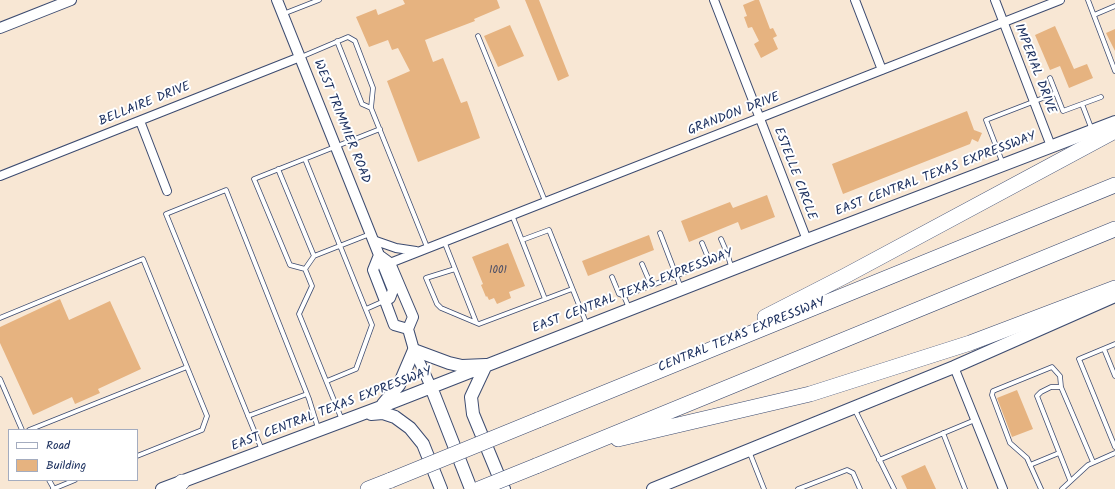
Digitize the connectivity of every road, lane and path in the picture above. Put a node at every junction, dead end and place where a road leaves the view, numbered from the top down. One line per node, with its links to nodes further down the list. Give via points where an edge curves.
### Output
1 (71, 0): 9 (street)
2 (278, 0): 11 (street, WEST TRIMMIER ROAD)
3 (319, 0): 11 (lane)
4 (714, 0): 26 (street, ESTELLE CIRCLE)
5 (855, 0): 18 (street)
6 (995, 0): 13 (street, IMPERIAL DRIVE)
7 (1060, 0): 13 (street, GRANDON DRIVE)
8 (1088, 0): 12 (lane)
9 (58, 2): 14 (street)
10 (1115, 6): 12 (lane)
11 (283, 14): 17 (street, WEST TRIMMIER ROAD)
12 (1094, 15): 19 (lane)
13 (1004, 22): 18 (street, GRANDON DRIVE); 23 (street, IMPERIAL DRIVE)
14 (0, 28)
15 (478, 36): 40 (lane)
16 (337, 41): 17 (lane); 25 (lane, via 362,104); 25 (lane, via 348,37 355,41 373,88)
17 (300, 57): 27 (street, BELLAIRE DRIVE); 32 (street, WEST TRIMMIER ROAD)
18 (882, 70): 26 (street, GRANDON DRIVE)
19 (1115, 71)
20 (1050, 78): 21 (lane)
21 (1056, 93): 23 (lane); 24 (lane, via 1063,111)
22 (1101, 97): 24 (lane)
23 (1034, 101): 33 (street, IMPERIAL DRIVE); 35 (lane, via 986,120)
24 (1082, 104): 30 (lane)
25 (371, 108): 29 (lane)
26 (759, 118): 40 (street, GRANDON DRIVE); 47 (street, ESTELLE CIRCLE)
27 (140, 121): 37 (street, BELLAIRE DRIVE); 39 (street)
28 (1115, 122): 30 (main road, EAST CENTRAL TEXAS EXPRESSWAY)
29 (380, 129): 32 (lane); 51 (lane)
30 (1093, 130): 33 (main road, EAST CENTRAL TEXAS EXPRESSWAY)
31 (1115, 131): 78 (highway, via 744,328)
32 (336, 146): 34 (lane); 44 (street, WEST TRIMMIER ROAD)
33 (1051, 146): 35 (main road, EAST CENTRAL TEXAS EXPRESSWAY)
34 (305, 159): 36 (lane); 50 (lane)
35 (1003, 165): 47 (main road, EAST CENTRAL TEXAS EXPRESSWAY)
36 (278, 169): 55 (lane); 60 (lane, via 254,179 290,265)
37 (0, 176)
38 (1115, 185): 78 (highway, CENTRAL TEXAS EXPRESSWAY)
39 (167, 191)
40 (545, 201): 41 (street, GRANDON DRIVE)
41 (512, 214): 46 (lane); 48 (street, GRANDON DRIVE)
42 (1115, 229): 101 (highway)
43 (660, 233): 62 (lane)
44 (372, 236): 50 (lane); 52 (street, via 396,248); 54 (street, WEST TRIMMIER ROAD)
45 (721, 239): 53 (lane)
46 (522, 240): 66 (lane, via 549,230); 70 (lane)
47 (807, 240): 61 (main road, EAST CENTRAL TEXAS EXPRESSWAY)
48 (444, 241): 51 (street, GRANDON DRIVE); 59 (lane)
49 (702, 243): 56 (lane)
50 (340, 245): 55 (lane); 72 (lane)
51 (427, 248): 52 (street, GRANDON DRIVE)
52 (417, 252): 57 (street, GRANDON DRIVE)
53 (727, 253): 56 (lane); 61 (lane)
54 (379, 255): 57 (street); 71 (street, via 373,270)
55 (314, 256): 60 (lane)
56 (708, 260): 62 (lane)
57 (390, 263): 77 (street, via 413,317)
58 (642, 264): 64 (lane)
59 (455, 268): 75 (lane); 75 (lane, via 426,278 441,308)
60 (305, 269): 87 (lane, via 312,286 299,314)
61 (732, 269): 67 (main road, EAST CENTRAL TEXAS EXPRESSWAY)
62 (676, 276): 64 (lane); 67 (lane)
63 (612, 277): 68 (lane, via 619,294)
64 (651, 285): 68 (lane)
65 (1115, 288): 101 (highway, via 970,343 810,394)
66 (572, 289): 70 (lane); 76 (lane)
67 (681, 289): 73 (main road, EAST CENTRAL TEXAS EXPRESSWAY)
68 (624, 296): 73 (lane)
69 (1115, 296): 84 (main road)
70 (545, 299): 75 (lane, via 485,323)
71 (385, 301): 72 (lane); 77 (street, via 394,325)
72 (366, 309): 87 (lane, via 372,324 356,369)
73 (629, 309): 76 (main road, EAST CENTRAL TEXAS EXPRESSWAY)
74 (0, 318): 83 (lane, via 143,259)
75 (476, 322)
76 (587, 326): 82 (main road, EAST CENTRAL TEXAS EXPRESSWAY)
77 (408, 329): 81 (street)
78 (729, 342): 117 (highway, CENTRAL TEXAS EXPRESSWAY, bridge)
79 (1115, 344): 80 (lane)
80 (1104, 349): 85 (lane); 102 (lane, via 1079,359)
81 (414, 350): 82 (main road, via 462,366); 88 (street); 91 (main road, via 399,385 392,396)
82 (486, 365): 88 (main road, EAST CENTRAL TEXAS EXPRESSWAY); 121 (main road, via 471,397 473,414)
83 (187, 367): 98 (lane); 107 (lane, via 208,416 202,430)
84 (954, 367): 92 (main road); 95 (street)
85 (1115, 376)
86 (0, 379): 97 (lane)
87 (327, 382): 96 (lane)
88 (431, 387): 91 (main road, EAST CENTRAL TEXAS EXPRESSWAY); 119 (main road)
89 (1061, 387): 105 (lane, via 1051,387 1037,396); 109 (lane); 110 (lane, via 1060,376 1052,367 993,391 992,396 1010,443 1027,458)
90 (307, 394): 93 (lane); 93 (lane, via 226,190 166,214); 99 (lane)
91 (378, 408): 94 (main road, EAST CENTRAL TEXAS EXPRESSWAY)
92 (853, 408): 103 (main road); 108 (lane)
93 (248, 416): 104 (lane)
94 (357, 416): 96 (main road, EAST CENTRAL TEXAS EXPRESSWAY); 118 (main road, via 383,413 395,417 410,428 423,444)
95 (975, 420): 100 (lane); 127 (street)
96 (342, 421): 99 (main road, EAST CENTRAL TEXAS EXPRESSWAY)
97 (22, 429)
98 (32, 429)
99 (319, 431): 104 (main road, EAST CENTRAL TEXAS EXPRESSWAY)
100 (943, 433): 108 (lane); 126 (lane)
101 (580, 447): 120 (highway, bridge)
102 (1115, 448)
103 (749, 451): 114 (main road); 122 (lane)
104 (262, 452): 113 (main road, EAST CENTRAL TEXAS EXPRESSWAY)
105 (1059, 453): 110 (lane); 111 (lane)
106 (1115, 453): 109 (lane)
107 (138, 456)
108 (879, 460): 125 (lane)
109 (1093, 462): 111 (lane)
110 (1030, 465): 128 (lane)
111 (1070, 480): 129 (lane)
112 (73, 481): 115 (lane)
113 (178, 485): 116 (main road, EAST CENTRAL TEXAS EXPRESSWAY)
114 (659, 488)
115 (54, 489)
116 (162, 489)
117 (368, 489)
118 (441, 489)
119 (471, 489)
120 (479, 489)
121 (504, 489)
122 (764, 489)
123 (798, 489): 124 (lane, via 847,470 853,473)
124 (860, 489)
125 (894, 489)
126 (965, 489)
127 (1002, 489)
128 (1040, 489)
129 (1062, 489)

